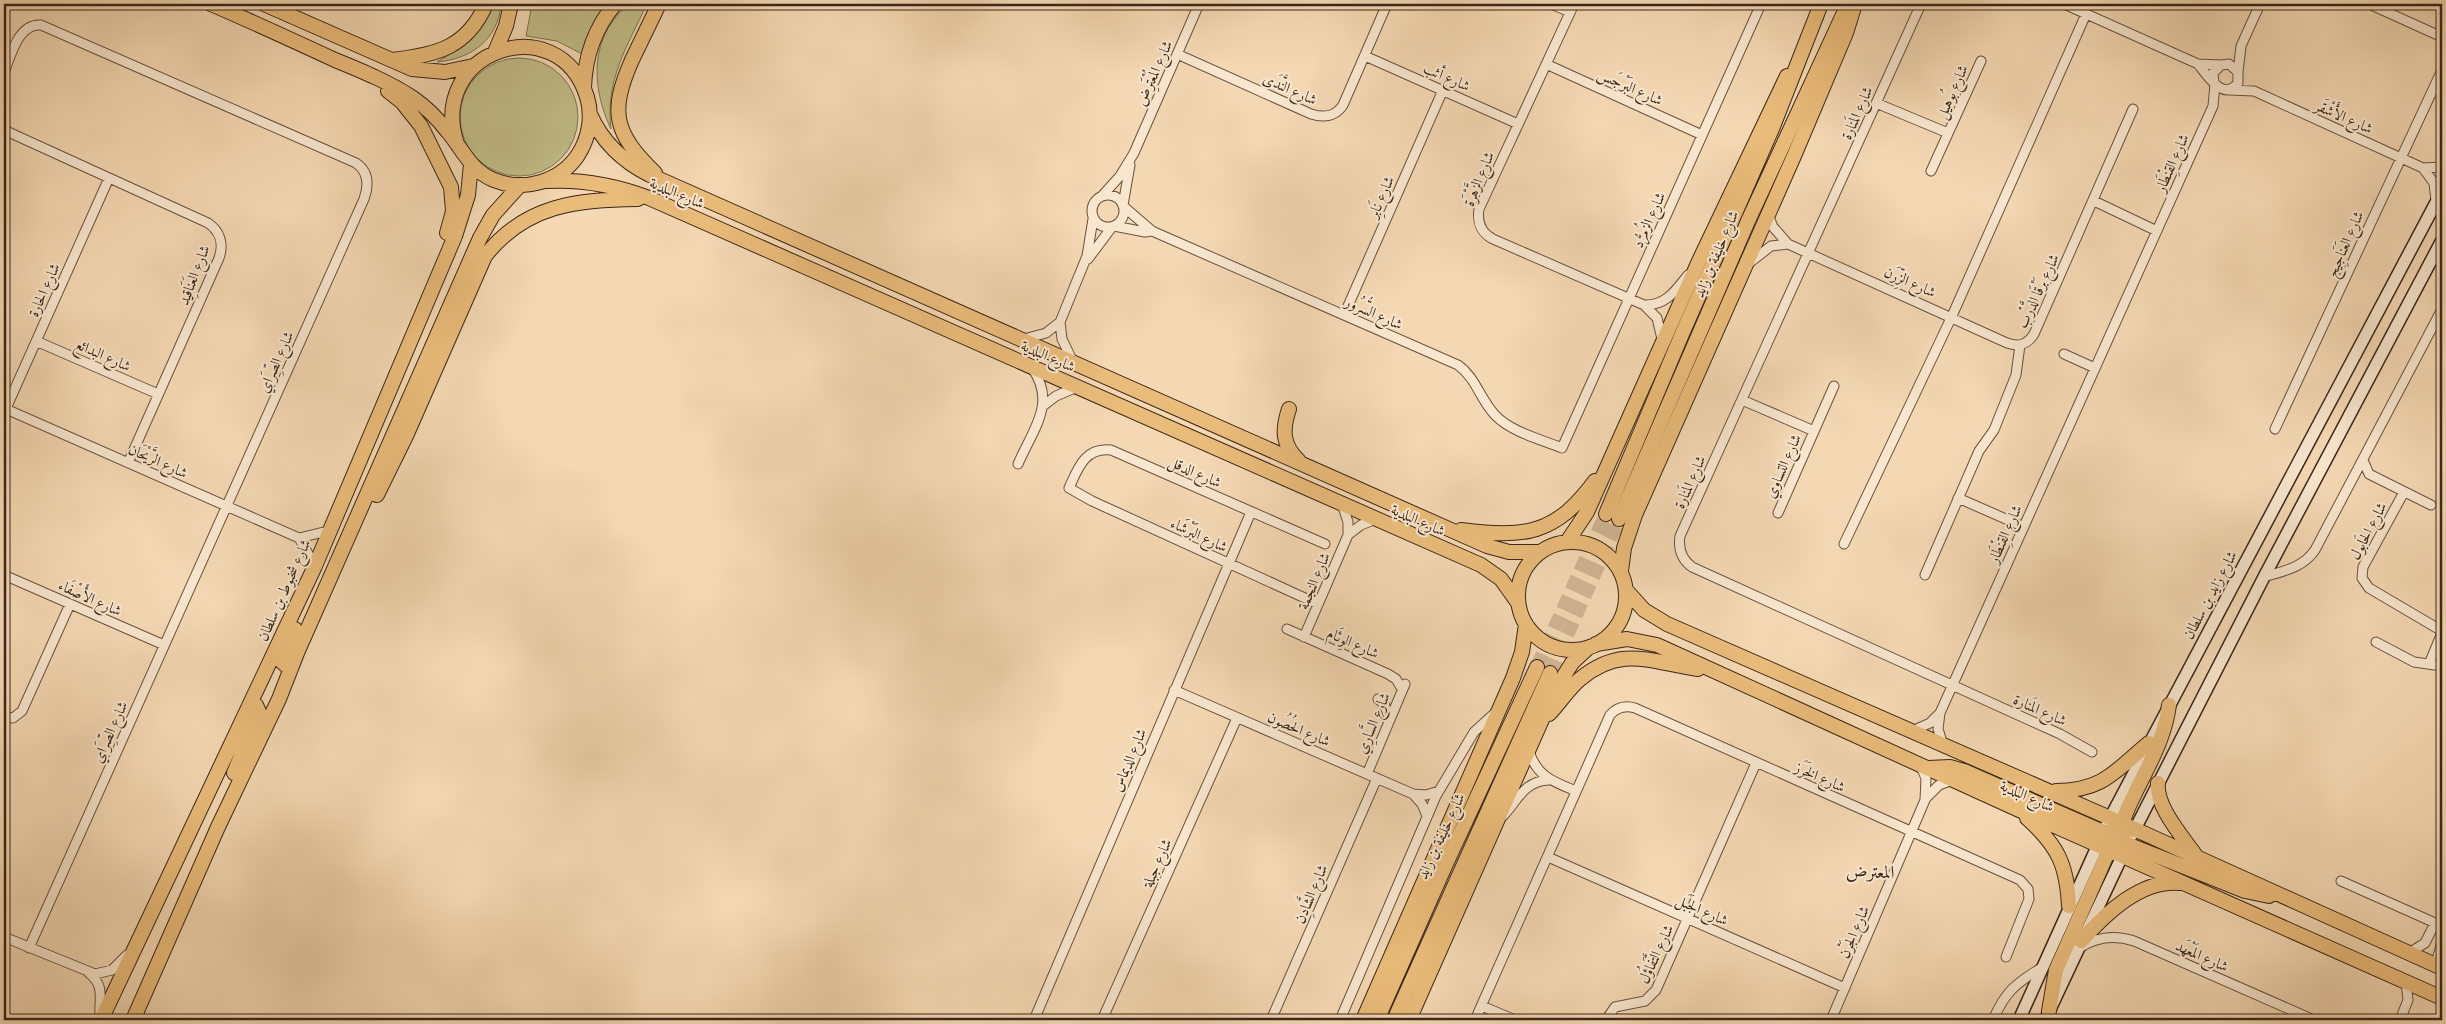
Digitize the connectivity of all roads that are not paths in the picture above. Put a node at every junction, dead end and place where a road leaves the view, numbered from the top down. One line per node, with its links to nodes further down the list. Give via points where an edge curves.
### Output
1 (211, 4): 35 (main road)
2 (264, 4): 26 (main road)
3 (486, 4): 26 (main road, via 469,32 448,48 424,56)
4 (511, 4): 23 (main road, via 506,26)
5 (615, 4): 37 (main road, via 600,23 591,44)
6 (658, 4): 58 (main road, via 623,81 617,111 623,132 633,149)
7 (1199, 4): 24 (street, شارع المُعْتَرِض)
8 (1388, 4): 25 (street, شارع النَّدَى)
9 (1551, 4): 18 (street)
10 (1762, 4): 48 (street, شارع الزُمرُّد)
11 (1821, 4): 21 (main road, شارع خليفة بن زايد)
12 (1848, 4): 21 (main road, شارع خليفة بن زايد, via 1613,516 1682,334 1772,129)
13 (1856, 4): 66 (main road)
14 (1921, 4): 41 (street, شارع المَنارة)
15 (2064, 4): 19 (street)
16 (2260, 4): 22 (street)
17 (2368, 4): 20 (street)
18 (1572, 8): 28 (street, شارع الزَّهْرَة)
19 (2086, 14): 29 (street); 81 (street)
20 (2442, 37)
21 (1804, 44): 74 (main road)
22 (2240, 46): 30 (street); 34 (street)
23 (494, 52): 31 (main road); 37 (main road, via 518,47 547,52 572,69)
24 (1177, 54): 25 (street, شارع النَّدَى, via 1321,117 1332,115 1341,108); 50 (street, شارع المُعْتَرِض)
25 (1364, 56): 38 (street, شارع أثب)
26 (391, 60): 31 (main road, via 412,69 435,72)
27 (1981, 61): 47 (street, شارع بُوهيل)
28 (1546, 64): 45 (street, شارع الزَّهْرَة); 48 (street, شارع البَرْجَس)
29 (2198, 64): 30 (street); 36 (street)
30 (2222, 64): 34 (street, via 2232,65); 36 (street, via 2214,73)
31 (473, 66): 49 (main road, via 454,96 452,121)
32 (2442, 70): 51 (street, شارع العَنَاجِيج)
33 (4, 72): 115 (street, شارع الصِّرَاي, via 24,30 41,25 360,165 365,173 368,183 366,194)
34 (2238, 72): 39 (street, via 2238,84); 40 (street, شارع الأَشْقَر)
35 (373, 77): 49 (main road, via 415,99); 94 (main road, via 402,102 421,126 451,187 453,199 452,221 400,344)
36 (2214, 84): 39 (street, via 2219,89); 42 (street, شارع القِنْطَار)
37 (584, 89): 44 (main road)
38 (1443, 90): 45 (street, شارع أثب); 80 (street, شارع نَابِر)
39 (2229, 90): 40 (street, شارع الأَشْقَر); 42 (street, شارع القِنْطَار)
40 (2254, 91): 51 (street, شارع الأَشْقَر)
41 (1876, 103): 47 (street, شارع بُوهيل); 73 (street, شارع المَنارة)
42 (2213, 106): 70 (street, شارع القِنْطَار)
43 (2133, 109): 63 (street, شارع بَرْقَا الدَّرْب)
44 (590, 114): 57 (main road, via 589,128 578,155); 58 (main road, شارع البلدية, via 602,136 618,154)
45 (1518, 124): 77 (street, شارع الزَّهْرَة, via 1479,209 1482,229 1493,239)
46 (4, 130): 56 (street, شارع العَنَاقِيد)
47 (1948, 134): 55 (street, شارع بُوهيل)
48 (1702, 135): 77 (street, شارع الزُمرُّد)
49 (457, 144): 52 (main road)
50 (1134, 153): 61 (street, شارع المُعْتَرِض); 65 (street, شارع المُعْتَرِض)
51 (2400, 157): 54 (street, شارع الأَشْقَر); 99 (street, شارع العَنَاجِيج)
52 (471, 164): 59 (main road, via 493,180); 94 (main road, شارع شخبوط بن سلطان, via 468,195 460,222)
53 (2442, 167): 54 (street, شارع الأَشْقَر)
54 (2423, 168): 64 (street, via 2434,183)
55 (1931, 171)
56 (109, 178): 84 (street, شارع الحارة); 93 (street, شارع العَنَاقِيد, via 208,223 220,238 219,258)
57 (546, 181): 59 (main road); 62 (main road, شارع البلدية, via 598,183)
58 (665, 182): 83 (main road, شارع البلدية)
59 (520, 186): 116 (main road, via 498,210 480,238)
60 (2442, 191): 64 (main road, شارع زايد بن سلطان)
61 (1102, 196): 65 (street, via 1114,196); 67 (street, via 1093,204)
62 (649, 198): 89 (main road, شارع البلدية); 116 (main road, via 600,199 550,209 519,223 492,247 485,256 378,494)
63 (2094, 200): 70 (street); 86 (street, شارع بَرْقَا الدَّرْب, via 2034,334 2028,342)
64 (2436, 202): 153 (main road, شارع زايد بن سلطان)
65 (1123, 206): 68 (street, via 1123,218); 69 (street, شارع السُّرُور)
66 (1768, 214): 72 (street, شارع الزِّرَن); 75 (main road)
67 (1093, 219): 68 (street, via 1101,226); 76 (street)
68 (1113, 227): 69 (street, شارع السُّرُور); 76 (street)
69 (1152, 231): 80 (street, شارع السُّرُور)
70 (2157, 231): 90 (street, شارع القِنْطَار)
71 (2442, 240): 134 (main road, شارع زايد بن سلطان)
72 (1788, 244): 73 (street, شارع الزِّرَن); 75 (street, via 1771,246)
73 (1808, 252): 81 (street, شارع الزِّرَن); 95 (street, شارع المَنارة)
74 (1699, 261): 78 (street, via 1667,300 1656,305); 85 (main road)
75 (1746, 265): 131 (main road, via 1631,526)
76 (1083, 268): 82 (street)
77 (1629, 298): 78 (street, شارع الزَّهْرَة); 101 (street, شارع الزُمرُّد)
78 (1644, 305): 85 (street, شارع الزَّهْرَة, via 1657,318)
79 (2442, 309): 102 (street)
80 (1344, 315): 101 (street, شارع السُّرُور, via 1458,365 1472,378 1500,420)
81 (1952, 316): 86 (street, شارع الزِّرَن, via 2007,343); 127 (street)
82 (1060, 322): 83 (street, via 1038,336); 88 (street, via 1062,339)
83 (1021, 339): 88 (main road, شارع البلدية)
84 (36, 341): 93 (street, شارع البدائع); 98 (street, شارع الحارة)
85 (1662, 342): 103 (main road)
86 (2020, 345): 112 (street, شارع بَرْقَا الدَّرْب, via 2016,375 1994,430 1982,445)
87 (2064, 354): 90 (street)
88 (1073, 362): 106 (main road, شارع البلدية)
89 (1032, 367): 92 (main road, شارع البلدية); 96 (street, via 1042,384)
90 (2095, 368): 120 (street, شارع القِنْطَار)
91 (1834, 386): 100 (street, شارع التساوي)
92 (1077, 387): 96 (street, via 1062,392); 113 (main road, شارع البلدية)
93 (158, 394): 104 (street, شارع العَنَاقِيد)
94 (384, 399): 109 (main road, شارع شخبوط بن سلطان)
95 (1742, 400): 100 (street, شارع التساوي); 150 (street, شارع المَنارة, via 1680,536 1682,557 1692,567)
96 (1044, 406): 105 (street)
97 (1289, 409): 106 (main road, via 1283,433 1285,441)
98 (5, 411): 104 (street, شارع الرَّيْحَان)
99 (2275, 429)
100 (1814, 431): 118 (street, شارع التساوي)
101 (1562, 448)
102 (2363, 460): 107 (street); 108 (street)
103 (1609, 462): 121 (main road, via 1576,505 1557,520 1537,529 1504,534); 125 (main road, via 1587,512)
104 (128, 463): 115 (street, شارع الرَّيْحَان)
105 (1018, 464)
106 (1303, 464): 121 (main road, شارع البلدية)
107 (2368, 474): 108 (street); 111 (street, شارع الحَابول)
108 (2354, 478): 134 (street, via 2312,555 2297,566)
109 (347, 488): 122 (main road, شارع شخبوط بن سلطان); 146 (main road, via 330,549 283,657 284,666)
110 (1069, 488): 117 (street, شارع الدقل, via 1087,456 1111,450); 129 (street, شارع البَرْشَاء, via 1092,502)
111 (2404, 492): 114 (street, شارع الحَابول); 141 (street, شارع الحَابول, via 2363,567 2362,578 2366,586)
112 (1958, 498): 120 (street); 132 (street, شارع بَرْقَا الدَّرْب)
113 (1342, 504): 119 (main road, شارع البلدية); 123 (street)
114 (2431, 505)
115 (226, 507): 124 (street, شارع الرَّيْحَان); 144 (street, شارع الصِّرَاي)
116 (362, 510): 146 (main road)
117 (1251, 512): 126 (street, شارع الدقل); 129 (street, شارع الديماس)
118 (1778, 513)
119 (1376, 519): 123 (street); 136 (main road, شارع البلدية, via 1481,565 1501,579)
120 (2024, 527): 150 (street, شارع القِنْطَار)
121 (1446, 528): 128 (main road, شارع البلدية, via 1498,550)
122 (328, 531): 124 (street); 130 (main road, شارع شخبوط بن سلطان)
123 (1348, 535): 138 (street, شارع النجمة)
124 (300, 538): 130 (street)
125 (1567, 542): 128 (main road); 131 (main road, via 1594,546 1610,556)
126 (1325, 544)
127 (1844, 544)
128 (1540, 552): 136 (main road, via 1522,575)
129 (1229, 564): 138 (street, شارع البَرْشَاء); 151 (street, شارع الديماس)
130 (315, 566): 154 (main road, شارع شخبوط بن سلطان)
131 (1621, 572): 135 (main road)
132 (1925, 574)
133 (4, 575): 137 (street, شارع الأَصْفَاء)
134 (2264, 577): 172 (main road, شارع زايد بن سلطان)
135 (1626, 590): 145 (main road, via 1625,608 1617,626); 161 (main road, شارع البلدية, via 1644,610 1667,624)
136 (1518, 602): 139 (main road)
137 (70, 604): 144 (street, شارع الأَصْفَاء); 157 (street, via 22,711 13,718)
138 (1318, 604): 142 (street, شارع النجمة)
139 (1526, 624): 145 (main road, via 1538,638 1553,646 1570,650); 155 (main road, via 1520,661)
140 (1287, 629): 142 (street, شارع الوِئَام)
141 (2442, 632): 147 (street)
142 (1304, 637): 152 (street, شارع الوِئَام, via 1388,674 1396,679)
143 (2376, 642): 147 (street, via 2414,662)
144 (164, 645): 195 (street, شارع الصِّرَاي)
145 (1592, 646): 149 (main road, شارع البلدية, via 1622,640 1648,642); 160 (main road, via 1572,663 1560,681)
146 (292, 663): 181 (main road, via 273,712)
147 (2429, 664): 148 (street)
148 (2442, 666)
149 (1710, 669): 160 (main road, via 1686,668 1640,658 1607,663 1579,680); 167 (main road, شارع البلدية)
150 (1952, 686): 156 (street, شارع القِنْطَار); 165 (street, شارع المَنارة, via 2060,734)
151 (1174, 690): 158 (street, شارع الحُصُون); 211 (street, شارع الديماس)
152 (1402, 690): 159 (street, شارع السَّارِي); 159 (street, via 1389,701 1378,699 1384,704)
153 (2168, 705): 162 (main road, شارع زايد بن سلطان); 183 (main road, via 2158,746)
154 (250, 707): 181 (main road, via 256,706 259,712 225,796); 196 (main road, شارع شخبوط بن سلطان)
155 (1499, 709): 173 (street, via 1474,732); 215 (main road)
156 (1940, 712): 161 (street, شارع القِنْطَار, via 1930,723); 163 (street, شارع القِنْطَار, via 1938,729)
157 (4, 717)
158 (1238, 718): 168 (street, شارع الحُصُون); 212 (street, شارع جبلة)
159 (1390, 719): 168 (street, شارع السَّارِي)
160 (1542, 722): 164 (main road)
161 (1911, 731): 163 (main road, شارع البلدية)
162 (2149, 743): 175 (main road, via 2098,784 2082,790); 183 (main road, شارع زايد بن سلطان)
163 (1943, 745): 175 (main road, شارع البلدية)
164 (1529, 751): 170 (street, via 1536,768); 180 (main road)
165 (2092, 752)
166 (1756, 763): 174 (street, شارع الخَرَز, via 1626,706 1610,715); 182 (street, شارع الخَرَز); 190 (street, شارع التَّفَاؤُل)
167 (1924, 767): 171 (main road, شارع البلدية); 177 (street, شارع الجَرْن); 183 (main road, via 1950,767 1964,771)
168 (1366, 774): 169 (street, شارع الحُصُون)
169 (1377, 778): 176 (street, شارع الحُصُون); 213 (street, شارع الشَّادِن)
170 (1550, 780): 174 (street); 180 (street, via 1524,789)
171 (1952, 780): 177 (street, شارع الجَرْن, via 1939,785); 178 (main road, شارع البلدية)
172 (2158, 783): 183 (main road, شارع زايد بن سلطان); 185 (main road, via 2163,807)
173 (1439, 791): 176 (street); 179 (street)
174 (1576, 792): 184 (street, شارع الخَرَز)
175 (2049, 792): 183 (main road, شارع البلدية)
176 (1413, 794): 179 (street)
177 (1925, 800): 182 (street, شارع الجَرْن)
178 (2019, 810): 183 (main road, شارع البلدية); 189 (main road, via 2042,832 2063,862)
179 (1427, 816): 214 (street)
180 (1498, 822): 218 (main road)
181 (218, 827): 210 (main road)
182 (1912, 832): 198 (street, شارع الخَرَز, via 2020,880 2026,886 2028,904); 203 (street, شارع الجَرْن)
183 (2116, 837): 185 (main road, شارع البلدية); 187 (main road, شارع البلدية); 188 (main road, via 2245,891); 189 (main road, شارع زايد بن سلطان); 194 (main road, شارع زايد بن سلطان); 208 (main road, via 2056,970)
184 (1548, 857): 190 (street, شارع الجَبَل); 206 (street, شارع الخَرَز)
185 (2196, 857): 188 (main road, شارع البلدية)
186 (2342, 881): 191 (street)
187 (2185, 883): 194 (main road, via 2164,883 2141,890 2105,917); 202 (main road, شارع البلدية)
188 (2280, 895): 197 (main road, شارع البلدية)
189 (2069, 906): 199 (main road, شارع زايد بن سلطان)
190 (1688, 918): 203 (street, شارع الجَبَل); 221 (street, شارع التَّفَاؤُل, via 1652,995 1640,1002 1618,1004)
191 (2439, 925): 197 (street, via 2425,943)
192 (4, 937): 195 (street)
193 (2442, 942): 200 (street, via 2438,956)
194 (2079, 945): 208 (main road, شارع زايد بن سلطان); 225 (street, شارع المَعْهَد, via 2109,937 2126,939)
195 (29, 948): 201 (street)
196 (134, 951): 201 (street, via 112,970 101,974); 209 (main road, شارع شخبوط بن سلطان)
197 (2408, 953): 200 (main road, شارع البلدية)
198 (2006, 957)
199 (2041, 968): 223 (street, via 2012,988); 224 (main road, شارع زايد بن سلطان)
200 (2440, 968)
201 (89, 973): 209 (street, via 102,993)
202 (2406, 982): 204 (main road, شارع البلدية); 207 (street)
203 (1845, 988): 222 (street, شارع الجَرْن)
204 (2426, 991): 205 (main road, شارع البلدية); 207 (street)
205 (2442, 998)
206 (1482, 1006): 219 (street, شارع الخَرَز); 220 (street)
207 (2406, 1006): 226 (street)
208 (2047, 1016)
209 (101, 1020)
210 (133, 1020)
211 (1034, 1020)
212 (1102, 1020)
213 (1272, 1020)
214 (1340, 1020)
215 (1362, 1020)
216 (1377, 1020): 217 (main road, شارع خليفة بن زايد, via 1446,864 1543,670)
217 (1394, 1020)
218 (1409, 1020)
219 (1476, 1020)
220 (1515, 1020)
221 (1606, 1020)
222 (1830, 1020)
223 (1992, 1020)
224 (2018, 1020)
225 (2314, 1020)
226 (2400, 1020)

